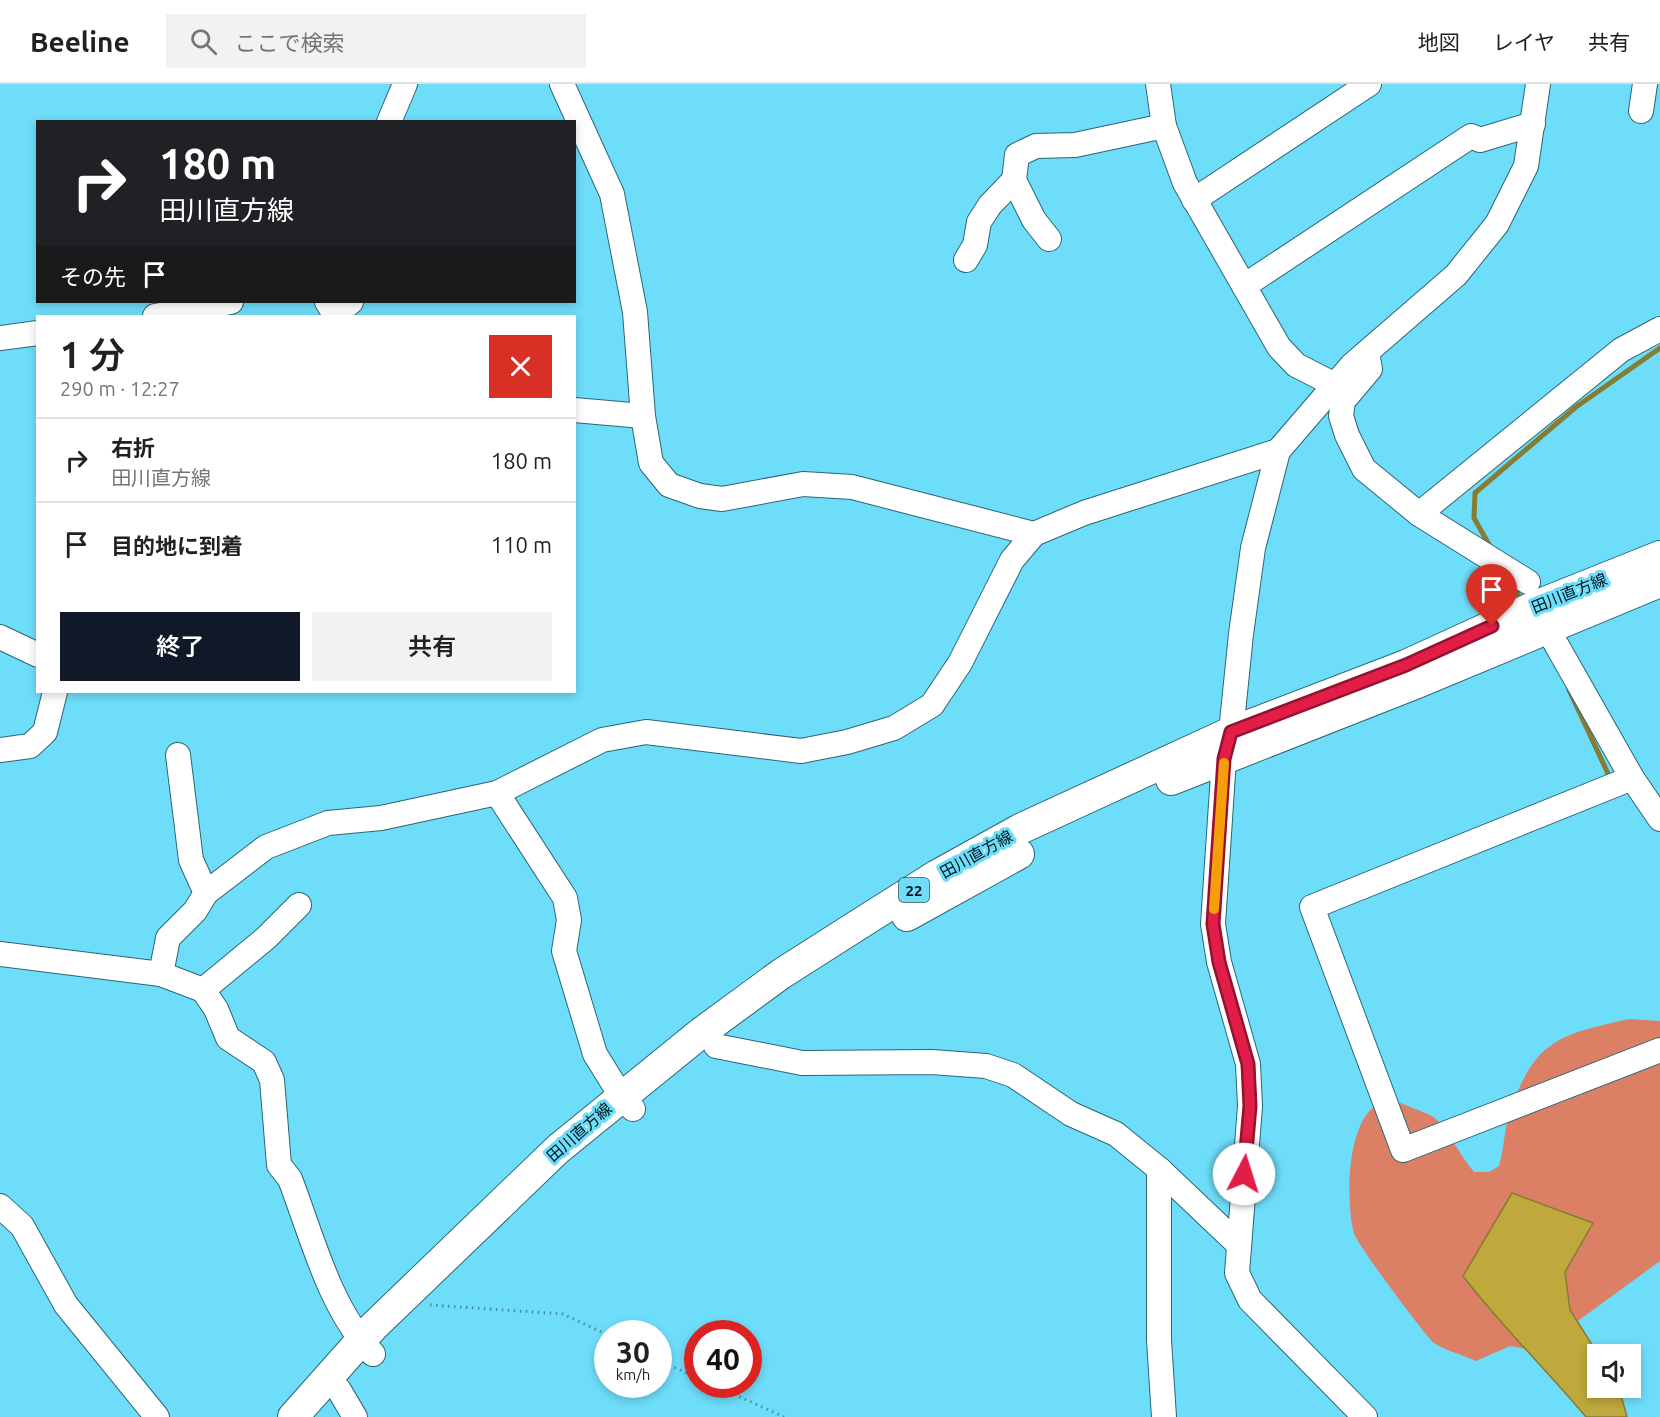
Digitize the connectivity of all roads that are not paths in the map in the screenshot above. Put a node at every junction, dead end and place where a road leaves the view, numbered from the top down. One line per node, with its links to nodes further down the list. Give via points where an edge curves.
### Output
1 (405, 84): 8 (street)
2 (562, 84): 26 (street, via 612,194 635,312)
3 (1158, 84): 10 (street)
4 (1369, 84): 12 (street)
5 (1538, 84): 9 (street)
6 (1646, 84): 7 (street)
7 (1641, 111)
8 (389, 120)
9 (1533, 124): 15 (street, via 1480,140 1471,136); 23 (street, via 1526,166 1497,224 1456,276)
10 (1164, 126): 11 (street, via 1074,145 1036,146 1017,155); 12 (street)
11 (1014, 180): 13 (street, via 1034,220); 14 (street, via 979,222 975,245)
12 (1194, 200): 15 (street)
13 (1049, 239)
14 (966, 260)
15 (1244, 286): 24 (street, via 1279,347 1296,365)
16 (226, 303): 18 (street)
17 (350, 303): 19 (street)
18 (161, 315)
19 (335, 315)
20 (1660, 329): 28 (street, via 1621,350)
21 (36, 333): 22 (street)
22 (0, 338)
23 (1367, 352): 24 (street); 28 (street, via 1370,369 1344,401 1341,416 1347,435 1364,469)
24 (1335, 385): 27 (street)
25 (576, 410): 26 (street)
26 (643, 416): 29 (street, via 651,463 669,484 700,496 722,499 803,484 852,487)
27 (1278, 451): 29 (street, via 1084,513); 36 (street, via 1253,548)
28 (1419, 514): 32 (street)
29 (1034, 534): 40 (street, via 1012,560 960,663 932,705 894,728 801,751 646,732 602,740)
30 (1660, 556): 32 (main road, 田川直方線 / 22)
31 (1660, 582): 32 (main road, 田川直方線 / 22)
32 (1536, 606): 36 (main road, 田川直方線 / 22); 39 (street)
33 (0, 637): 34 (street)
34 (36, 654)
35 (55, 693): 37 (street, via 45,732 30,746)
36 (1228, 745): 47 (main road, 田川直方線 / 22, via 1152,788 1024,851 874,935); 49 (main road, 田川直方線 / 22, via 1020,829 937,875 781,974 702,1032); 52 (street, via 1213,924 1219,962 1248,1064 1250,1106)
37 (0, 750)
38 (178, 755): 42 (street, via 190,860)
39 (1632, 778): 41 (street); 48 (street, via 1312,907 1403,1150)
40 (497, 793): 42 (street, via 381,818 328,823 266,847); 49 (street, via 565,898 569,920 564,951 595,1054)
41 (1660, 819)
42 (206, 893): 45 (street, via 195,911 168,938)
43 (299, 904): 46 (street, via 266,938)
44 (0, 954): 45 (street)
45 (161, 974): 46 (street)
46 (203, 990): 53 (street, via 228,1038 264,1062 272,1080 279,1165 290,1179 337,1302)
47 (716, 1046): 49 (main road, 田川直方線 / 22); 50 (street, via 802,1063 932,1062 986,1066 1013,1075 1071,1114 1116,1134)
48 (1660, 1050)
49 (627, 1102): 53 (main road, 田川直方線 / 22, via 419,1305); 53 (main road, 田川直方線 / 22, via 558,1149)
50 (1159, 1169): 52 (street); 59 (street, via 1159,1340)
51 (0, 1206): 55 (street, via 22,1226 66,1305)
52 (1237, 1243): 60 (street, via 1237,1273 1250,1300)
53 (366, 1348): 54 (main road, 田川直方線 / 22); 56 (main road, 田川直方線 / 22)
54 (339, 1390): 57 (main road, 田川直方線 / 22); 58 (street)
55 (157, 1417)
56 (293, 1417)
57 (316, 1417)
58 (354, 1417)
59 (1164, 1417)
60 (1365, 1417)

